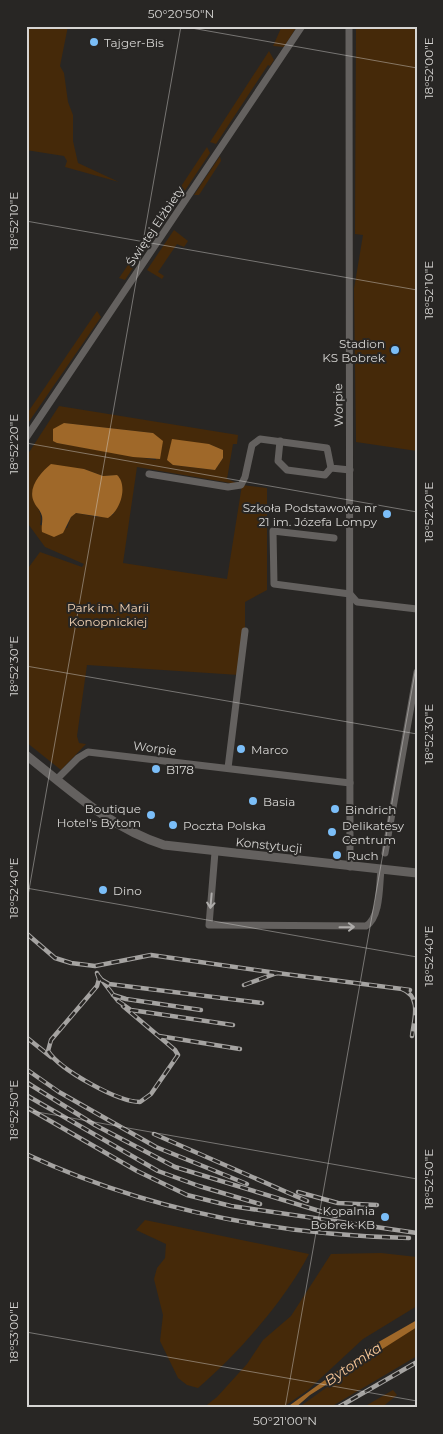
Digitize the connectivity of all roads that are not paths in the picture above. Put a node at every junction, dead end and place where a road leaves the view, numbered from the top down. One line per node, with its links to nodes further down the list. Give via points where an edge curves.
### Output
1 (302, 26): 3 (street, Świętej Elżbiety)
2 (349, 26): 6 (street, Worpie)
3 (26, 438)
4 (280, 442): 5 (street, via 327,448); 5 (street, via 278,461 287,470 325,475); 7 (street, via 260,439 252,445 241,485 228,487)
5 (331, 468): 6 (street)
6 (350, 470): 9 (street, Worpie)
7 (149, 474)
8 (334, 538): 9 (street, via 273,531 274,584)
9 (350, 594): 10 (street, via 357,602); 16 (street, Worpie)
10 (417, 609)
11 (245, 631): 14 (street)
12 (417, 672): 18 (street)
13 (26, 755): 15 (street, Konstytucji)
14 (228, 768): 15 (street, Worpie, via 88,752); 16 (street, Worpie)
15 (57, 779): 17 (street, Konstytucji, via 100,813 131,832 164,845)
16 (350, 783): 19 (street, Worpie)
17 (216, 852): 19 (street, Konstytucji); 20 (street, one-way to 20, via 209,925 366,926 372,922 375,912)
18 (385, 853)
19 (350, 867): 20 (street, Konstytucji)
20 (382, 870): 21 (street, Konstytucji)
21 (417, 873)

